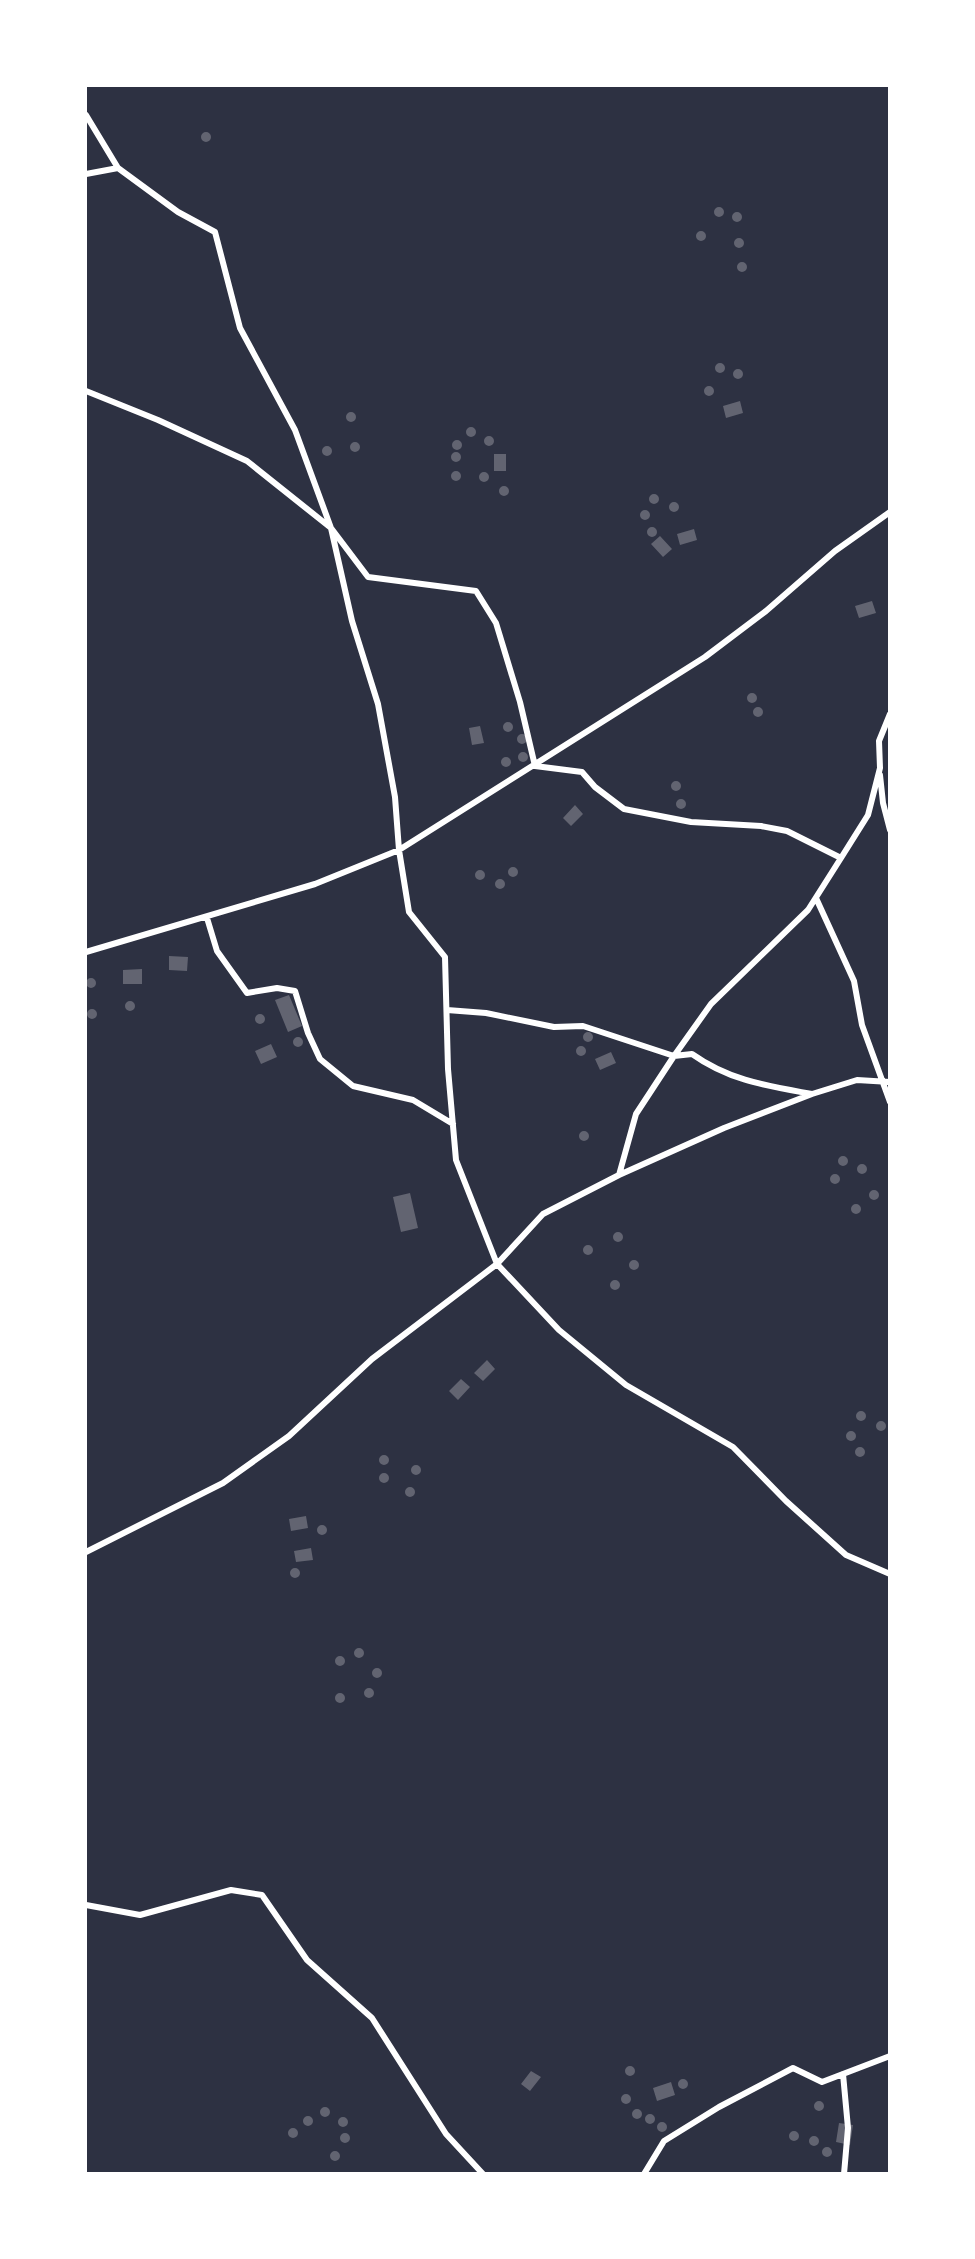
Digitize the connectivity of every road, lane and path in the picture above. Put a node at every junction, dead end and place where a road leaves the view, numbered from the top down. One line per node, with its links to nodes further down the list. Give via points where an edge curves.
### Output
1 (86, 115): 2 (street)
2 (118, 168): 3 (street); 6 (street, via 178,212 215,232 240,328 295,430)
3 (86, 174)
4 (86, 391): 6 (street, via 247,461)
5 (890, 512): 8 (street, via 835,551 705,657)
6 (331, 528): 8 (street, via 368,577 476,591 496,623); 11 (street, via 352,621 378,704 395,797)
7 (890, 714): 9 (street, via 879,741)
8 (535, 766): 11 (street); 12 (street, via 582,772 624,809 691,822 787,831)
9 (880, 768): 10 (street); 12 (street, via 868,815)
10 (890, 830)
11 (399, 850): 14 (street, via 324,881); 16 (street, via 409,912 445,957)
12 (841, 858): 13 (street)
13 (816, 898): 17 (street, via 711,1004); 18 (street, via 854,981 862,1025)
14 (207, 918): 15 (street); 21 (street, via 217,951 247,993 276,988 295,990 320,1059 353,1086 413,1100)
15 (86, 952)
16 (447, 1010): 17 (street, via 486,1013 554,1027 583,1026); 21 (street)
17 (674, 1056): 19 (street, via 692,1054 707,1065 754,1085); 22 (street, via 636,1114)
18 (886, 1082): 19 (street, via 857,1080); 20 (street)
19 (812, 1094): 22 (street)
20 (890, 1102)
21 (453, 1124): 23 (street, via 456,1160)
22 (619, 1175): 23 (street, via 543,1214)
23 (497, 1264): 24 (street, via 372,1359 289,1436 223,1483); 25 (street, via 559,1330 626,1385 733,1447 846,1555)
24 (86, 1552)
25 (890, 1574)
26 (86, 1905): 29 (street, via 140,1915 231,1890 262,1895 307,1960 372,2018 446,2134)
27 (890, 2056): 28 (street)
28 (843, 2074): 30 (street, via 822,2082 793,2068 664,2141); 31 (street, via 848,2128)
29 (483, 2174)
30 (644, 2174)
31 (844, 2174)

